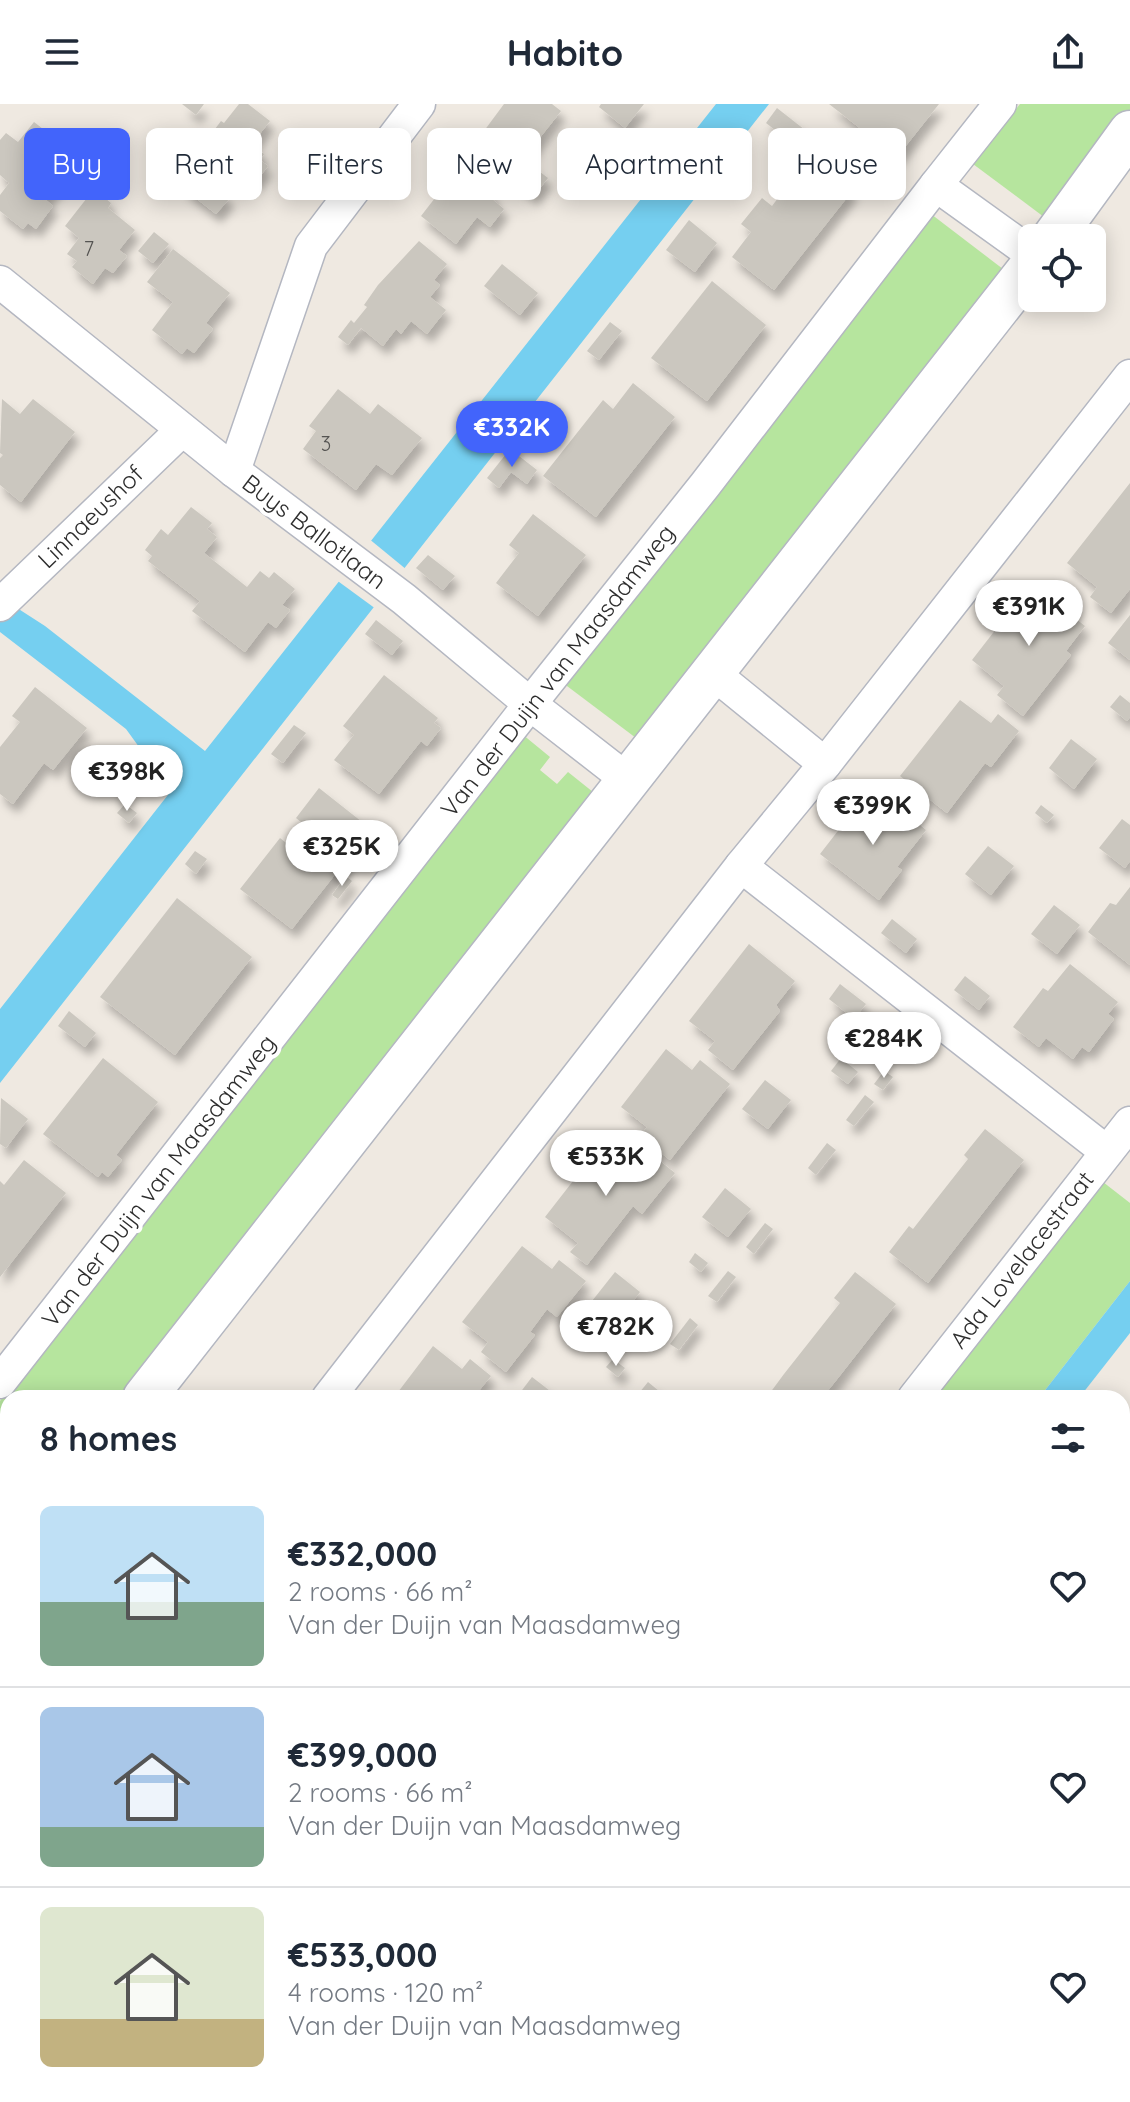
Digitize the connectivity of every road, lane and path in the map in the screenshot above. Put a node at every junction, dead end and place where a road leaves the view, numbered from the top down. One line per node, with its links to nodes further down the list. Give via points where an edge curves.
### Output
1 (1000, 104): 5 (street, Van der Duijn van Maasdamweg)
2 (413, 106): 13 (street, via 311,246)
3 (1130, 132): 6 (street)
4 (1130, 154): 6 (street)
5 (936, 185): 8 (street); 16 (street, Van der Duijn van Maasdamweg)
6 (1082, 201): 7 (street)
7 (1064, 224)
8 (1018, 244)
9 (0, 282): 12 (street, Buys Ballotlaan)
10 (1018, 283): 15 (street)
11 (1130, 376): 17 (street)
12 (182, 430): 13 (street, Buys Ballotlaan); 14 (street, Linnaeushof)
13 (234, 471): 16 (street, Buys Ballotlaan, via 404,599)
14 (9, 596)
15 (713, 673): 17 (street); 18 (street)
16 (530, 704): 18 (street, Buys Ballotlaan); 22 (street, Van der Duijn van Maasdamweg)
17 (825, 764): 19 (street)
18 (629, 781): 23 (street)
19 (741, 866): 21 (street); 24 (street)
20 (1130, 1123): 21 (street, Ada Lovelacestraat)
21 (1107, 1152): 25 (street, Ada Lovelacestraat)
22 (0, 1382)
23 (150, 1390)
24 (334, 1390)
25 (920, 1390)

